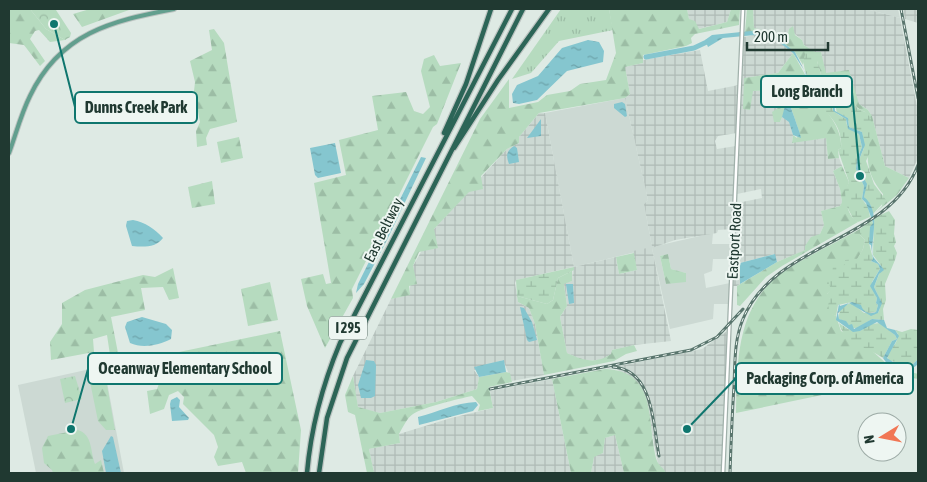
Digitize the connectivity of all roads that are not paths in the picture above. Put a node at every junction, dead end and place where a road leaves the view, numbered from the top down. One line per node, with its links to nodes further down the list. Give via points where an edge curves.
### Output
1 (174, 9): 7 (main road, via 111,22 67,48 35,86)
2 (491, 9): 9 (highway, via 466,84)
3 (512, 9): 9 (highway, East Beltway / I 295)
4 (523, 9): 8 (highway, East Beltway / I 295)
5 (550, 9): 8 (highway, via 498,80)
6 (744, 9): 12 (street, Eastport Road)
7 (9, 153)
8 (440, 170): 11 (highway, East Beltway / I 295, via 347,358 327,418)
9 (417, 191): 10 (highway, East Beltway / I 295, via 326,376 310,439)
10 (307, 473)
11 (318, 473)
12 (723, 473)

